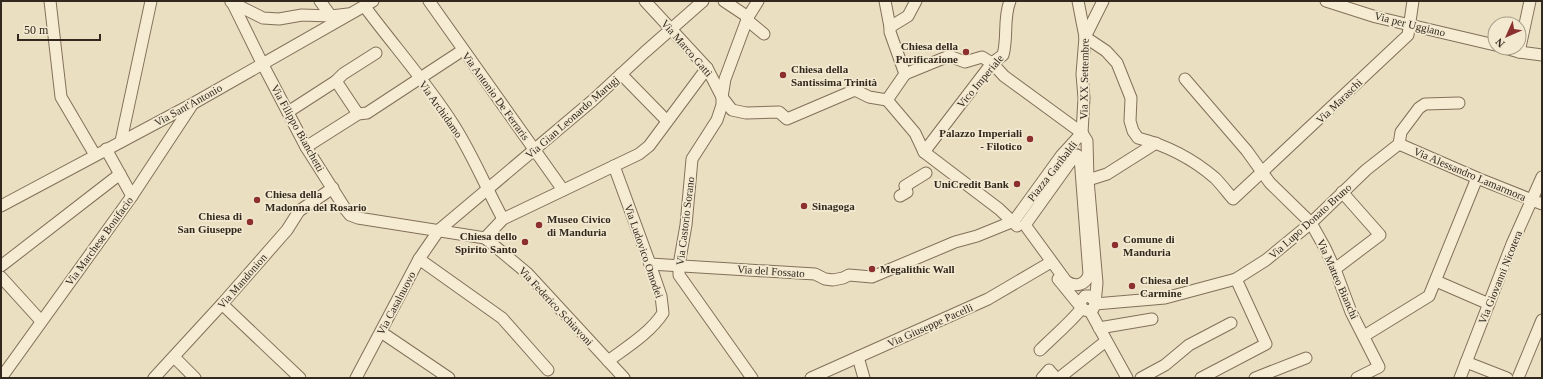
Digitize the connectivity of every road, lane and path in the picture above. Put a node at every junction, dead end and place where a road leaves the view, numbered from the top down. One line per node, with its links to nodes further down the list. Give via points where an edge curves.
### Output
1 (50, 1): 56 (street, via 61,97)
2 (151, 1): 49 (street)
3 (320, 1): 20 (street)
4 (429, 1): 29 (street, Via Antonio De Ferraris)
5 (645, 1): 25 (street, Via Marco Gatti)
6 (703, 1): 25 (street, Via Gian Leonardo Marugj)
7 (724, 1): 22 (street)
8 (758, 1): 22 (street, Via Castorio Sorano)
9 (885, 1): 24 (street)
10 (916, 1): 24 (street, via 908,16)
11 (1010, 1): 34 (street, Vico Imperiale, via 1007,8 1006,46 1003,55)
12 (1079, 1): 17 (street, via 1089,8); 27 (street, Via XX Settembre)
13 (1326, 1): 23 (street, Via per Uggiano)
14 (1413, 1): 23 (street)
15 (1530, 1): 21 (street)
16 (231, 2): 20 (street, via 263,18); 33 (street, Via Filippo Bianchetti)
17 (1102, 2): 27 (street)
18 (369, 4): 19 (street, Via Sant'Antonio); 38 (street, Via Archidamo)
19 (352, 14): 20 (street); 33 (street, Via Sant'Antonio)
20 (331, 16)
21 (1527, 16)
22 (748, 19): 26 (street); 41 (street, Via Castorio Sorano, via 725,79)
23 (1410, 25): 28 (street, Via per Uggiano); 58 (street, Via Maraschi, via 1408,35)
24 (890, 27): 37 (street)
25 (671, 30): 35 (street, Via Marco Gatti); 36 (street, Via Gian Leonardo Marugj)
26 (764, 34)
27 (1085, 37): 48 (street, Via XX Settembre); 50 (street, via 1106,51 1117,63 1132,98 1130,121 1133,131 1138,138)
28 (1487, 43)
29 (463, 50): 38 (street); 54 (street, Via Antonio De Ferraris)
30 (376, 53): 40 (street)
31 (1527, 53): 32 (street)
32 (1542, 55)
33 (262, 63): 43 (street, Via Sant'Antonio); 45 (street, Via Filippo Bianchetti)
34 (992, 63): 37 (street, via 982,57 965,62 949,56); 48 (street, via 1004,76); 55 (street, Vico Imperiale)
35 (707, 68): 41 (street, Via Marco Gatti); 47 (street)
36 (621, 74): 47 (street); 54 (street, Via Gian Leonardo Marugj)
37 (905, 74): 42 (street)
38 (419, 78): 46 (street, via 367,113); 65 (street, Via Archidamo, via 453,124 475,162)
39 (1185, 79): 58 (street, Via Matteo Bianchi)
40 (336, 81): 45 (street); 46 (street)
41 (722, 97): 42 (street, Via Marco Gatti, via 732,110 746,113 779,112 787,119 855,90 869,97); 80 (street, Via Castorio Sorano, via 722,105 716,120 692,159 686,225)
42 (888, 100): 55 (street, via 916,133)
43 (194, 102): 49 (street, Via Sant'Antonio); 68 (street, Via Marchese Bonifacio)
44 (1460, 103): 51 (street, via 1425,104 1419,108 1401,132)
45 (288, 112): 52 (street, Via Filippo Bianchetti)
46 (358, 114): 52 (street)
47 (668, 121): 57 (street, via 640,154)
48 (1082, 133): 63 (street, Piazza Garibaldi, via 1087,141); 73 (street, Piazza Garibaldi, via 1061,156)
49 (121, 141): 53 (street, Via Sant'Antonio)
50 (1156, 143): 58 (street, via 1194,163 1215,178 1233,199); 63 (street, via 1107,174)
51 (1399, 144): 62 (street, Via Alessandro Lamarmora); 67 (street, Via Lupo Donato Bruno)
52 (306, 146): 64 (street, Via Filippo Bianchetti)
53 (106, 149): 56 (street, Via Sant'Antonio); 60 (street)
54 (535, 150): 65 (street, Via Gian Leonardo Marugj); 66 (street, Via Antonio De Ferraris)
55 (924, 152): 73 (street)
56 (95, 156): 71 (street, Via Sant'Antonio)
57 (614, 166): 66 (street); 79 (street, Via Ludovico Omodei)
58 (1262, 172): 74 (street, Via Matteo Bianchi)
59 (926, 173): 69 (street, via 905,186 907,192)
60 (120, 174): 68 (street); 82 (street)
61 (1542, 177): 70 (street, Via Giovanni Nicotera)
62 (1477, 178): 70 (street, Via Alessandro Lamarmora); 86 (street)
63 (1088, 180): 89 (street, Piazza Garibaldi, via 1097,283)
64 (333, 188): 76 (street, Via Filippo Bianchetti, via 350,215); 87 (street, Via Mandonion, via 299,211 287,230)
65 (487, 190): 72 (street, Via Archidamo); 76 (street, Via Gian Leonardo Marugj)
66 (563, 190): 72 (street)
67 (1342, 192): 74 (street, Via Lupo Donato Bruno); 83 (street, via 1380,235)
68 (132, 196): 92 (street, Via Marchese Bonifacio)
69 (900, 196)
70 (1537, 202): 88 (street, Via Giovanni Nicotera, via 1512,244)
71 (1, 206)
72 (503, 219): 77 (street)
73 (1014, 221): 80 (street, Via del Fossato, via 955,242 872,277 849,275 833,280 815,274); 81 (street)
74 (1311, 223): 83 (street, Via Matteo Bianchi); 85 (street, Via Lupo Donato Bruno, via 1266,260)
75 (1025, 225): 75 (street, Piazza Garibaldi, via 1066,281 1075,285 1086,281 1089,274 1080,157 1077,155 1073,158)
76 (439, 230): 77 (street, Via Filippo Bianchetti); 78 (street, Via Casalnuovo)
77 (485, 238): 102 (street, Via Federico Schiavoni, via 527,273)
78 (419, 259): 95 (street, Via Casalnuovo); 104 (street, via 502,318)
79 (650, 264): 80 (street, Via del Fossato); 102 (street, Via Ludovico Omodei, via 661,296 663,313 644,334)
80 (679, 265): 112 (street, Via Castorio Sorano, via 679,275)
81 (1046, 265): 89 (street); 100 (street, Via Giuseppe Pacelli, via 988,299)
82 (1, 266)
83 (1335, 269): 96 (street, Via Matteo Bianchi, via 1351,312)
84 (1, 277): 92 (street)
85 (1236, 279): 89 (street, Via Lupo Donato Bruno, via 1165,298); 120 (street, via 1266,344)
86 (1436, 281): 88 (street); 96 (street, via 1429,296)
87 (222, 304): 99 (street, Via Mandonion); 108 (street)
88 (1489, 304): 103 (street, Via Giovanni Nicotera)
89 (1088, 306): 94 (street); 98 (street)
90 (1152, 319): 94 (street)
91 (1542, 320): 125 (street)
92 (42, 321): 105 (street, Via Marchese Bonifacio)
93 (1231, 323): 119 (street, via 1189,345 1165,365)
94 (1099, 328): 97 (street)
95 (381, 332): 109 (street, Via Casalnuovo); 110 (street)
96 (1364, 336): 122 (street, Via Matteo Bianchi, via 1378,368)
97 (1106, 341): 117 (street); 118 (street)
98 (1040, 350)
99 (174, 357): 106 (street, Via Mandonion); 107 (street)
100 (858, 357): 113 (street, Via Giuseppe Pacelli); 114 (street)
101 (1306, 358): 121 (street)
102 (608, 361): 111 (street, Via Federico Schiavoni)
103 (1466, 362): 123 (street, Via Giovanni Nicotera); 124 (street)
104 (548, 370)
105 (4, 377)
106 (154, 378)
107 (195, 378)
108 (300, 378)
109 (356, 378)
110 (449, 378)
111 (624, 378)
112 (752, 378)
113 (811, 378)
114 (864, 378)
115 (1042, 378): 116 (street, via 1049,370)
116 (1056, 378)
117 (1059, 378)
118 (1127, 378)
119 (1141, 378)
120 (1201, 378)
121 (1255, 378)
122 (1357, 378)
123 (1460, 378)
124 (1506, 378)
125 (1518, 378)

